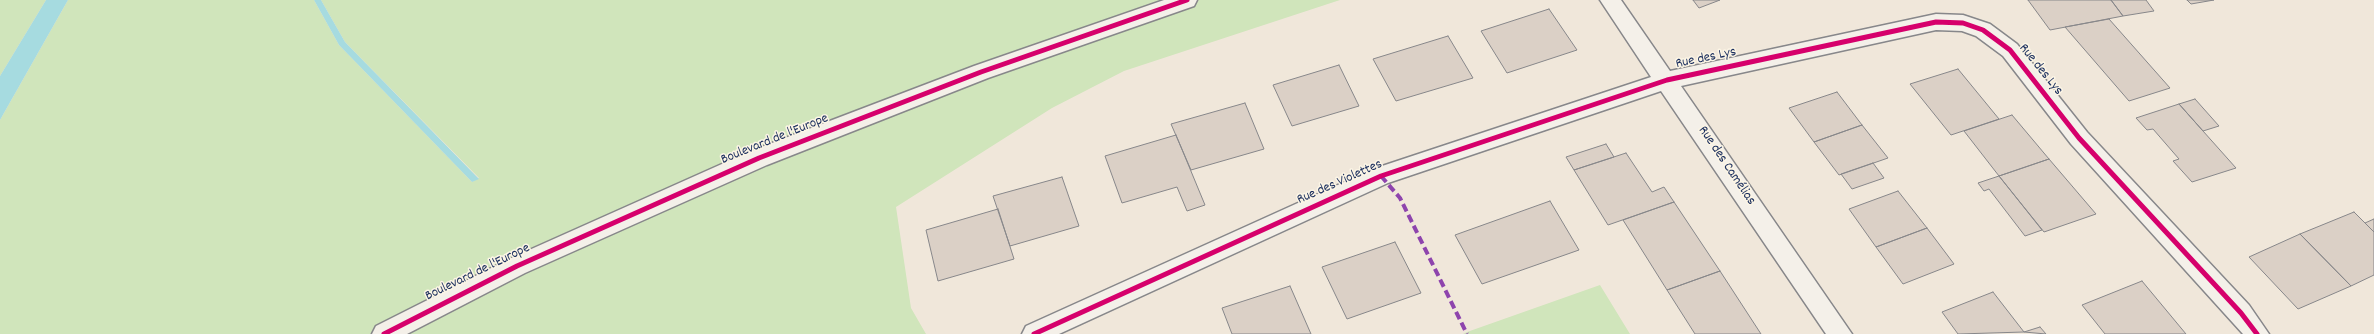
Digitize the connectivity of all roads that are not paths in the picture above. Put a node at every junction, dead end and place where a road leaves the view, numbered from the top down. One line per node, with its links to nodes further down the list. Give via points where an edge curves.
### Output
1 (1187, 0): 4 (street, Boulevard de l'Europe, via 981,72 759,158 517,266)
2 (1610, 0): 3 (street, Rue des Camélias)
3 (1667, 80): 5 (street, Rue des Violettes, via 1381,176); 6 (street, Rue des Camélias); 7 (street, Rue des Lys, via 1936,22 1963,23 1983,30 2010,50 2078,138 2241,313)
4 (384, 334)
5 (1034, 334)
6 (1840, 334)
7 (2257, 334)

